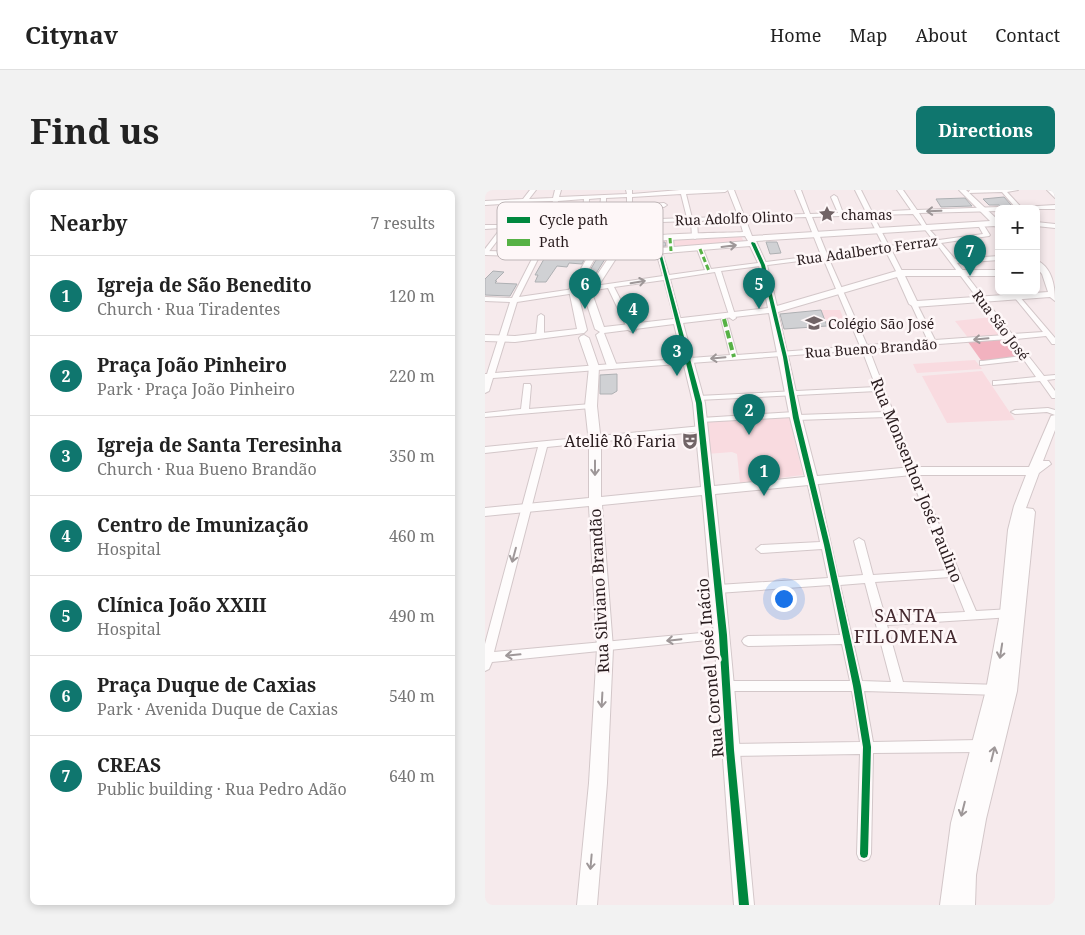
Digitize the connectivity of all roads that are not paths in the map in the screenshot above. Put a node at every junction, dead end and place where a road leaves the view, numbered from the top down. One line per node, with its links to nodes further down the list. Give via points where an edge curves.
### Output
1 (533, 190): 20 (street)
2 (558, 190): 19 (street)
3 (593, 190): 17 (street)
4 (725, 190): 12 (street)
5 (731, 190): 34 (street)
6 (798, 190): 33 (street, Rua Monsenhor José Paulino)
7 (859, 190): 32 (street)
8 (900, 190): 30 (street, Rua São José)
9 (1003, 190): 10 (street); 13 (street); 25 (street)
10 (1015, 190)
11 (1049, 190): 16 (street)
12 (683, 191): 14 (street); 35 (street)
13 (966, 191): 29 (street)
14 (629, 193): 15 (street)
15 (604, 196): 17 (street); 24 (street)
16 (1055, 196)
17 (589, 197): 19 (street); 23 (street)
18 (833, 197): 31 (street)
19 (556, 199): 20 (street); 22 (street)
20 (525, 200): 21 (street)
21 (498, 202)
22 (555, 202)
23 (588, 202)
24 (603, 202)
25 (1016, 205)
26 (1040, 207): 27 (street)
27 (1055, 207)
28 (995, 209): 29 (street, Rua Adolfo Olinto)
29 (985, 210): 30 (street, Rua Adolfo Olinto, one-way to 30); 36 (street)
30 (914, 212): 32 (street, Rua Adolfo Olinto); 42 (street, Rua São José)
31 (841, 214): 32 (street, Rua Adolfo Olinto); 33 (street, Rua Adolfo Olinto)
32 (870, 214): 43 (street)
33 (808, 216): 34 (street, Rua Adolfo Olinto); 44 (street, Rua Monsenhor José Paulino)
34 (743, 218): 35 (street, Rua Adolfo Olinto); 49 (street)
35 (692, 220): 37 (street, Rua Adolfo Olinto); 45 (street)
36 (995, 220)
37 (663, 221)
38 (995, 224): 40 (street)
39 (1040, 225): 41 (street)
40 (982, 226): 42 (street); 50 (street, Rua Adalberto Ferraz, via 987,235)
41 (1055, 227)
42 (927, 229): 43 (street); 50 (street, Rua São José)
43 (880, 232): 44 (street); 51 (street)
44 (816, 236): 49 (street); 56 (street, Rua Monsenhor José Paulino)
45 (695, 237): 48 (street); 49 (street)
46 (497, 238): 54 (street)
47 (663, 238): 48 (street)
48 (671, 238): 53 (street)
49 (750, 239): 52 (street, one-way to 49); 63 (street)
50 (936, 241): 51 (street, Rua Adalberto Ferraz); 62 (street, Rua São José)
51 (887, 248): 56 (street, Rua Adalberto Ferraz); 68 (street)
52 (699, 249): 53 (street); 64 (street)
53 (671, 251): 55 (street)
54 (485, 252)
55 (663, 252)
56 (824, 256): 63 (street, Rua Adalberto Ferraz); 73 (street, Rua Monsenhor José Paulino)
57 (995, 258): 62 (street)
58 (534, 260): 78 (street)
59 (587, 260): 72 (street)
60 (611, 260): 71 (street)
61 (661, 260): 69 (street)
62 (953, 261): 65 (street, Rua São José)
63 (763, 264): 64 (street, Rua Adalberto Ferraz); 80 (street)
64 (713, 271): 69 (street, Rua Adalberto Ferraz); 82 (street)
65 (962, 273): 66 (street); 68 (street); 77 (street, Rua São José)
66 (995, 273)
67 (1041, 273): 74 (street)
68 (902, 275): 73 (street); 79 (street)
69 (665, 278): 70 (street, Rua Adalberto Ferraz, one-way to 69); 83 (street)
70 (610, 286): 71 (street, Rua Adalberto Ferraz); 84 (street)
71 (590, 289): 72 (street, Rua Adalberto Ferraz); 85 (street, via 587,292)
72 (573, 292): 78 (street, Rua Adalberto Ferraz); 86 (street)
73 (839, 292): 80 (street); 94 (street, Rua Monsenhor José Paulino)
74 (1054, 296): 75 (street)
75 (1017, 297): 77 (street); 87 (street)
76 (485, 299): 78 (street, Rua Adalberto Ferraz)
77 (981, 299): 79 (street); 89 (street, Rua São José)
78 (514, 300): 91 (street)
79 (914, 304): 93 (street)
80 (774, 312): 82 (street); 95 (street)
81 (541, 316): 88 (street)
82 (729, 317): 83 (street); 96 (street)
83 (678, 323): 84 (street); 98 (street, Rua Coronel José Inácio)
84 (632, 328): 85 (street)
85 (601, 332): 86 (street, via 593,338); 100 (street)
86 (582, 334): 88 (street); 91 (street); 101 (street)
87 (1047, 334): 89 (street, Rua Bueno Brandão); 92 (street)
88 (540, 336): 91 (street)
89 (1010, 337): 93 (street, Rua Bueno Brandão, one-way to 93); 97 (street, Rua São José)
90 (485, 339): 91 (street)
91 (501, 341): 102 (street)
92 (1055, 342)
93 (933, 343): 94 (street, Rua Bueno Brandão)
94 (865, 349): 95 (street, Rua Bueno Brandão); 107 (street, Rua Monsenhor José Paulino)
95 (784, 354): 96 (street, Rua Bueno Brandão); 109 (street)
96 (734, 357): 98 (street, Rua Bueno Brandão, one-way to 98)
97 (1026, 358): 99 (street); 104 (street, Rua São José)
98 (689, 361): 100 (street, Rua Bueno Brandão); 111 (street, Rua Coronel José Inácio)
99 (983, 363)
100 (612, 366): 101 (street, Rua Bueno Brandão)
101 (594, 367): 102 (street, Rua Bueno Brandão); 112 (street, Rua Silviano Brandão)
102 (488, 376): 108 (street)
103 (1055, 377): 104 (street)
104 (1041, 378): 105 (street); 110 (street, Rua São José)
105 (996, 383)
106 (527, 386): 113 (street)
107 (880, 389): 109 (street); 117 (street, Rua Monsenhor José Paulino)
108 (485, 391)
109 (793, 395): 111 (street); 118 (street)
110 (1055, 396)
111 (698, 401): 120 (street, Rua Coronel José Inácio)
112 (591, 406): 113 (street); 122 (street, Rua Silviano Brandão)
113 (525, 411): 116 (street)
114 (1015, 412): 115 (street, via 1048,410)
115 (1055, 413)
116 (485, 414)
117 (890, 414): 118 (street); 126 (street, Rua Monsenhor José Paulino)
118 (795, 416): 120 (street); 127 (street)
119 (1055, 418): 125 (street)
120 (701, 424): 122 (street); 128 (street, Rua Coronel José Inácio)
121 (1055, 438): 125 (street)
122 (594, 440): 123 (street); 129 (street, Rua Silviano Brandão, one-way to 129)
123 (543, 446): 124 (street); 130 (street)
124 (485, 450)
125 (1039, 467): 126 (street); 139 (street, via 1020,531)
126 (912, 471): 127 (street); 135 (street, Rua Monsenhor José Paulino)
127 (812, 481): 128 (street); 133 (street)
128 (708, 491): 129 (street); 138 (street, Rua Coronel José Inácio)
129 (595, 502): 130 (street); 145 (street, Rua Silviano Brandão)
130 (527, 508): 131 (street); 146 (street, one-way to 146)
131 (485, 512)
132 (859, 541): 136 (street)
133 (827, 545): 134 (street); 137 (street)
134 (761, 549)
135 (953, 573): 136 (street); 140 (street, Rua Monsenhor José Paulino)
136 (869, 578): 137 (street); 141 (street)
137 (834, 580): 138 (street); 143 (street)
138 (718, 589): 142 (street, Rua Coronel José Inácio)
139 (1013, 613): 140 (street); 150 (street)
140 (972, 615): 141 (street)
141 (881, 621): 149 (street)
142 (723, 635): 145 (street, one-way to 145); 147 (street, Rua Coronel José Inácio)
143 (847, 639): 144 (street); 148 (street)
144 (748, 641)
145 (605, 648): 146 (street, one-way to 146); 155 (street, Rua Silviano Brandão, one-way to 155)
146 (486, 660)
147 (726, 686): 148 (street); 153 (street, Rua Coronel José Inácio)
148 (857, 686): 149 (street); 152 (street)
149 (898, 687): 150 (street)
150 (1002, 690): 151 (street); 158 (street, one-way to 150, via 967,875)
151 (979, 746): 152 (street); 157 (street, one-way to 157, via 960,823)
152 (867, 747): 153 (street); 154 (street)
153 (730, 750): 156 (street, Rua Coronel José Inácio)
154 (864, 854)
155 (587, 905)
156 (744, 905)
157 (950, 905)
158 (965, 905)

